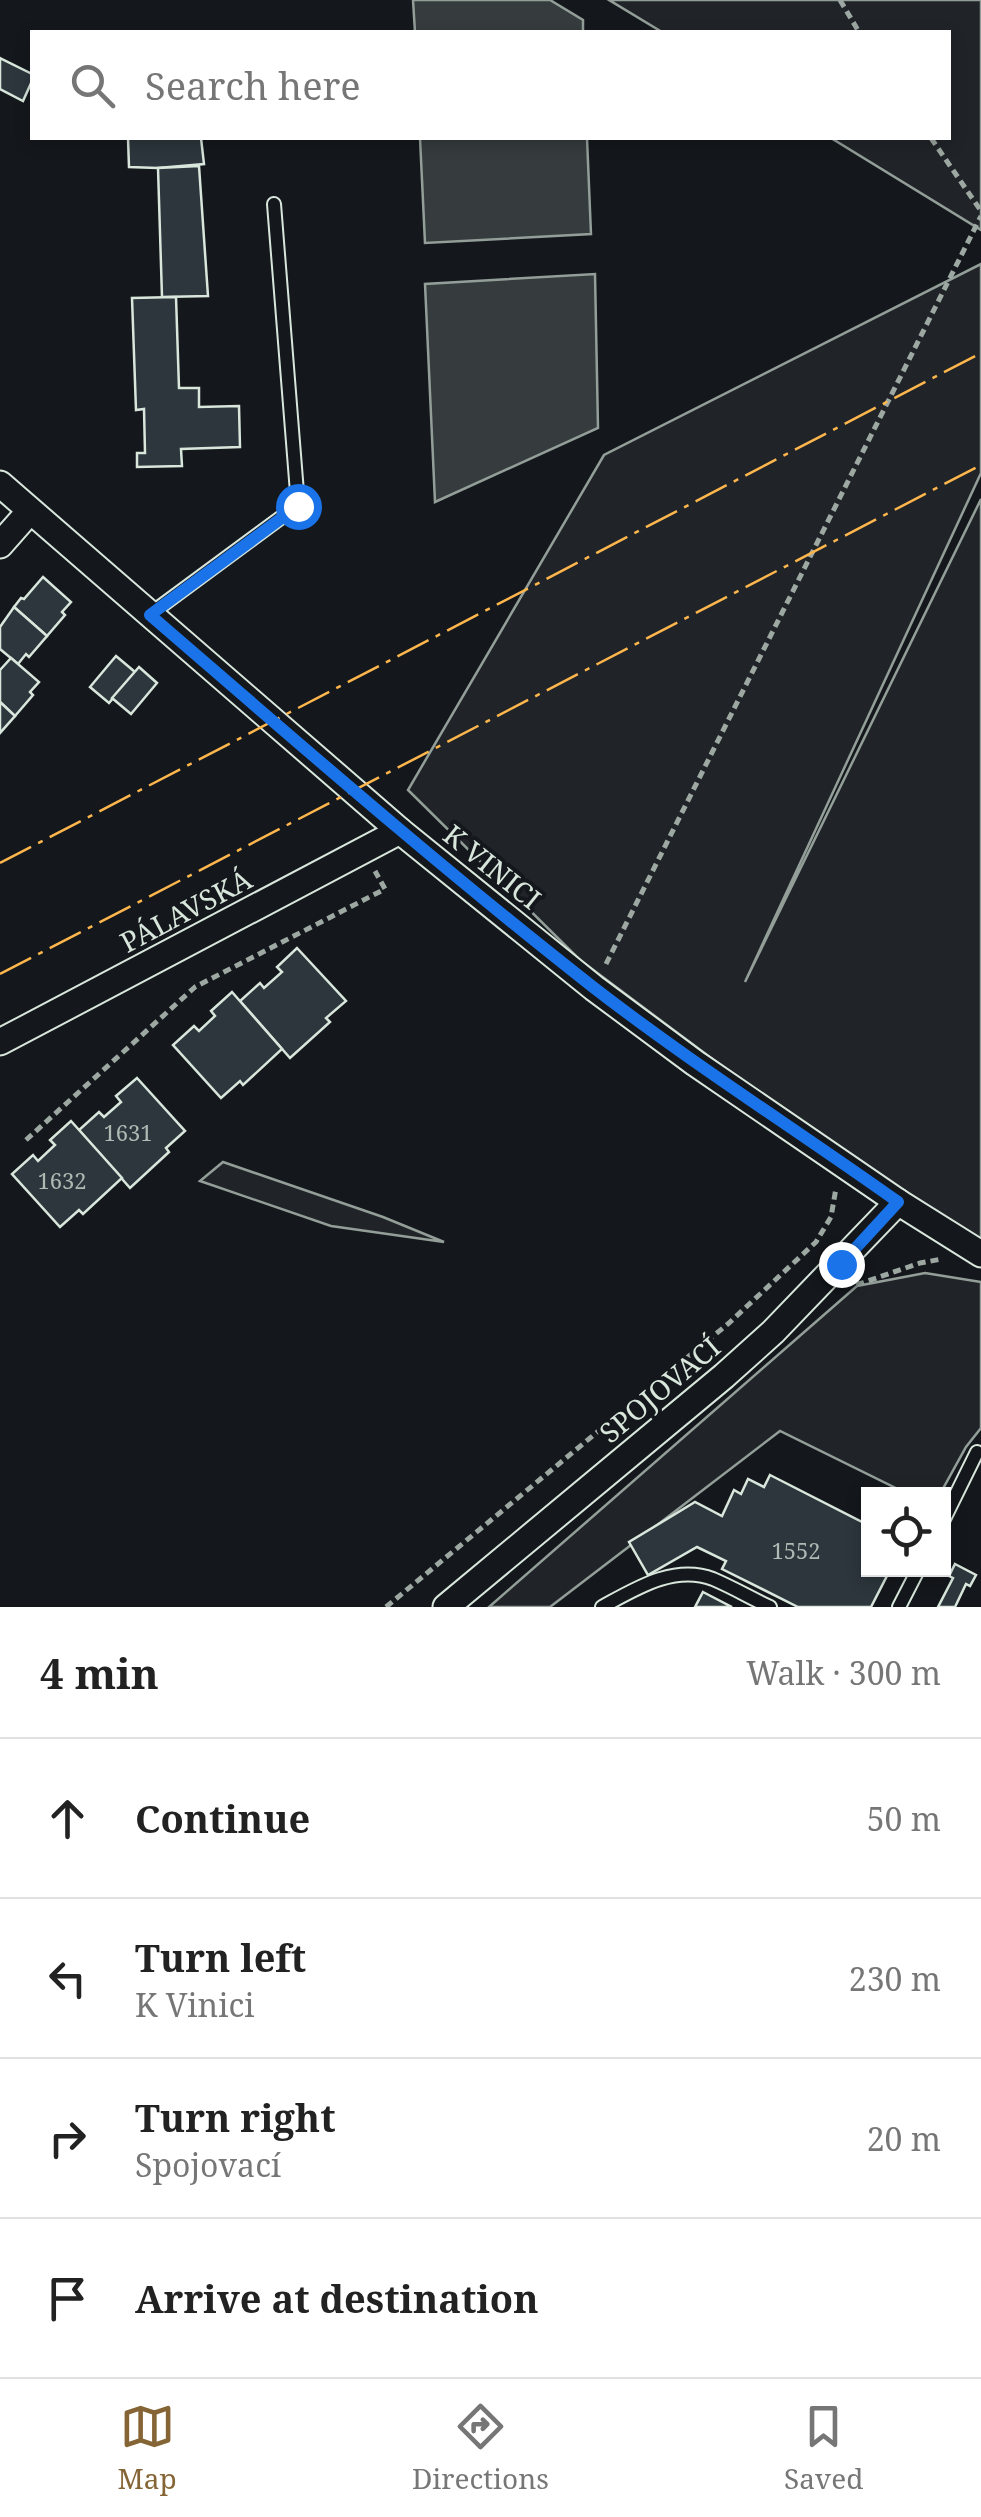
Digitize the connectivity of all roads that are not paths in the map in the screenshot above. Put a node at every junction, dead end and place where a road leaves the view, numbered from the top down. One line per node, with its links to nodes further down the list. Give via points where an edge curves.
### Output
1 (274, 204): 5 (lane, via 298,506)
2 (0, 484): 3 (street, K VINICI)
3 (30, 511): 4 (street); 5 (street, K VINICI)
4 (0, 545)
5 (150, 615): 6 (street, K VINICI)
6 (400, 831): 7 (street, PÁLAVSKÁ); 8 (street, K VINICI, via 594,988)
7 (0, 1042)
8 (898, 1202): 9 (street, K VINICI); 13 (street, SPOJOVACÍ, via 748,1354)
9 (970, 1254)
10 (980, 1455): 11 (lane)
11 (951, 1507)
12 (914, 1577): 16 (lane)
13 (446, 1607)
14 (602, 1607): 15 (lane, via 680,1575 710,1578)
15 (770, 1607)
16 (899, 1607)

